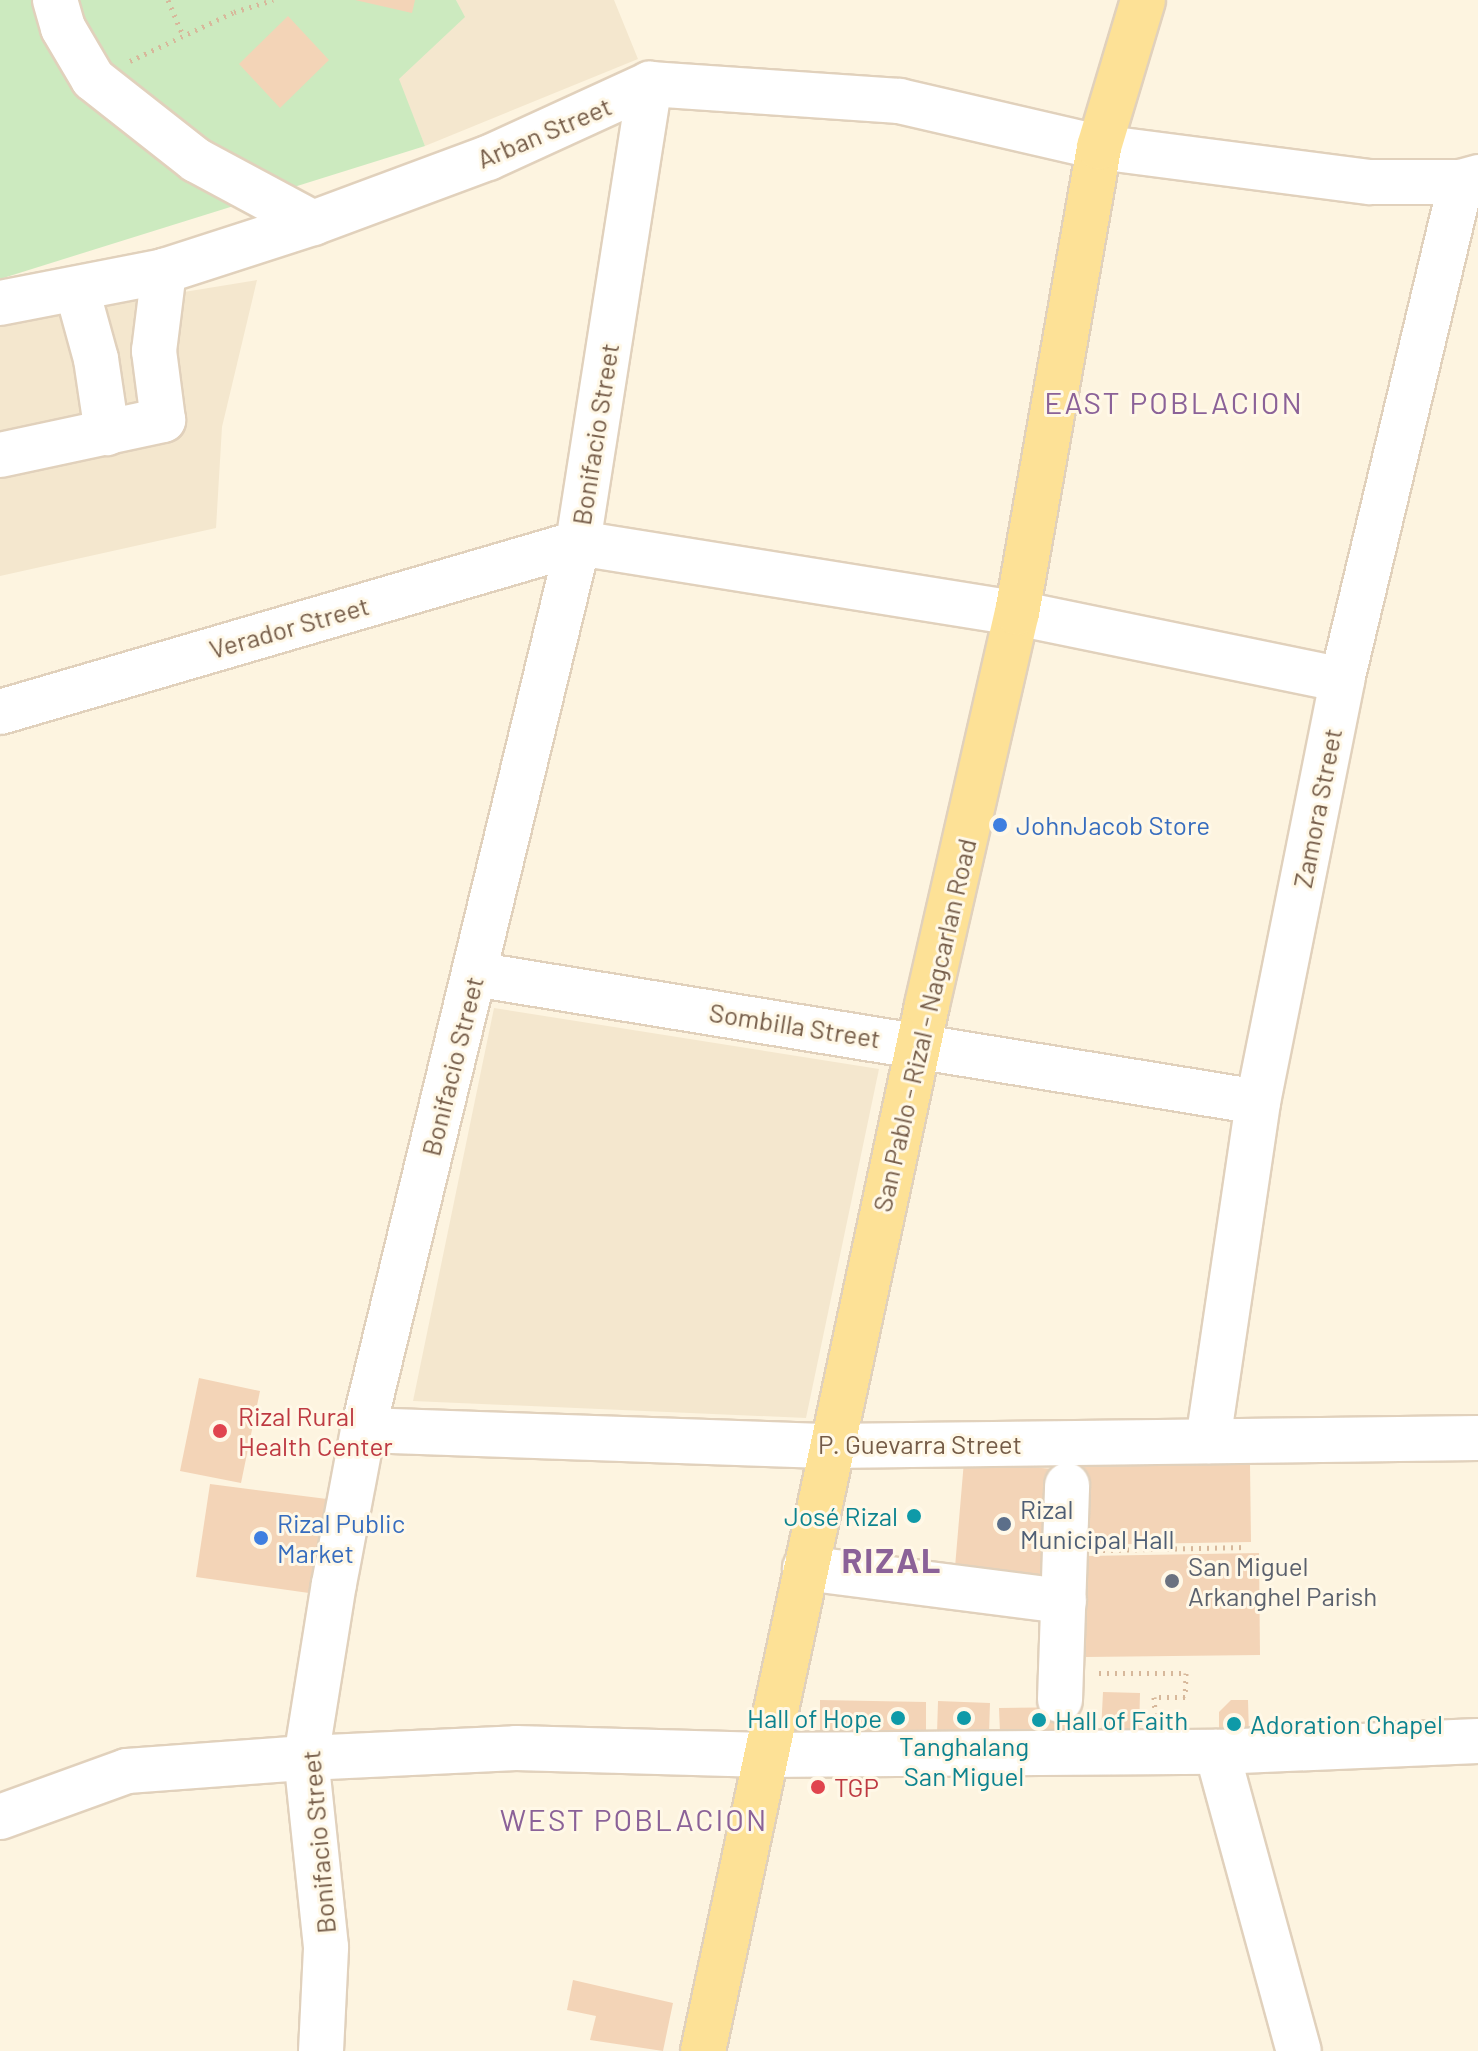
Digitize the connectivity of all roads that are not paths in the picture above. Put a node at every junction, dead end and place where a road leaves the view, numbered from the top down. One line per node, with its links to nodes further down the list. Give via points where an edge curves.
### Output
1 (55, 0): 6 (street, via 63,28 93,79 196,160)
2 (1143, 0): 4 (main road, San Pablo - Rizal - Nagcarlan Road)
3 (650, 84): 4 (street, Arban Street, via 899,101); 6 (street, Arban Street, via 488,158); 12 (street, Bonifacio Street)
4 (1099, 147): 5 (street, Arban Street, via 1370,182); 13 (main road, San Pablo - Rizal - Nagcarlan Road)
5 (1470, 179): 14 (street, Zamora Street)
6 (313, 223): 7 (street, Arban Street)
7 (164, 271): 8 (street, Arban Street); 10 (street, via 154,351 163,420)
8 (77, 290): 9 (street, Arban Street); 10 (street, via 96,359)
9 (0, 303)
10 (107, 433): 11 (street)
11 (0, 455)
12 (578, 543): 13 (street); 15 (street, Verador Street); 16 (street, Bonifacio Street)
13 (1017, 613): 14 (street); 17 (main road, San Pablo - Rizal - Nagcarlan Road)
14 (1342, 680): 18 (street, Zamora Street)
15 (0, 712)
16 (474, 974): 17 (street, Sombilla Street); 19 (street, Bonifacio Street)
17 (919, 1044): 18 (street, Sombilla Street); 22 (main road, San Pablo - Rizal - Nagcarlan Road)
18 (1258, 1102): 21 (street, Zamora Street)
19 (363, 1430): 22 (street, P. Guevarra Street); 30 (street, Bonifacio Street)
20 (1478, 1438): 21 (street, P. Guevarra Street)
21 (1208, 1441): 22 (street, P. Guevarra Street)
22 (831, 1446): 24 (main road, San Pablo - Rizal - Nagcarlan Road)
23 (1067, 1485): 25 (street)
24 (805, 1568): 25 (street); 29 (main road, San Pablo - Rizal - Nagcarlan Road)
25 (1064, 1601): 26 (street)
26 (1061, 1686)
27 (1478, 1741): 28 (street)
28 (1217, 1752): 29 (street); 34 (street)
29 (765, 1755): 30 (street, via 516,1748); 33 (main road, San Pablo - Rizal - Nagcarlan Road)
30 (306, 1758): 31 (street, via 127,1771); 32 (street, Bonifacio Street, via 326,1947)
31 (0, 1817)
32 (321, 2051)
33 (703, 2051)
34 (1299, 2051)

